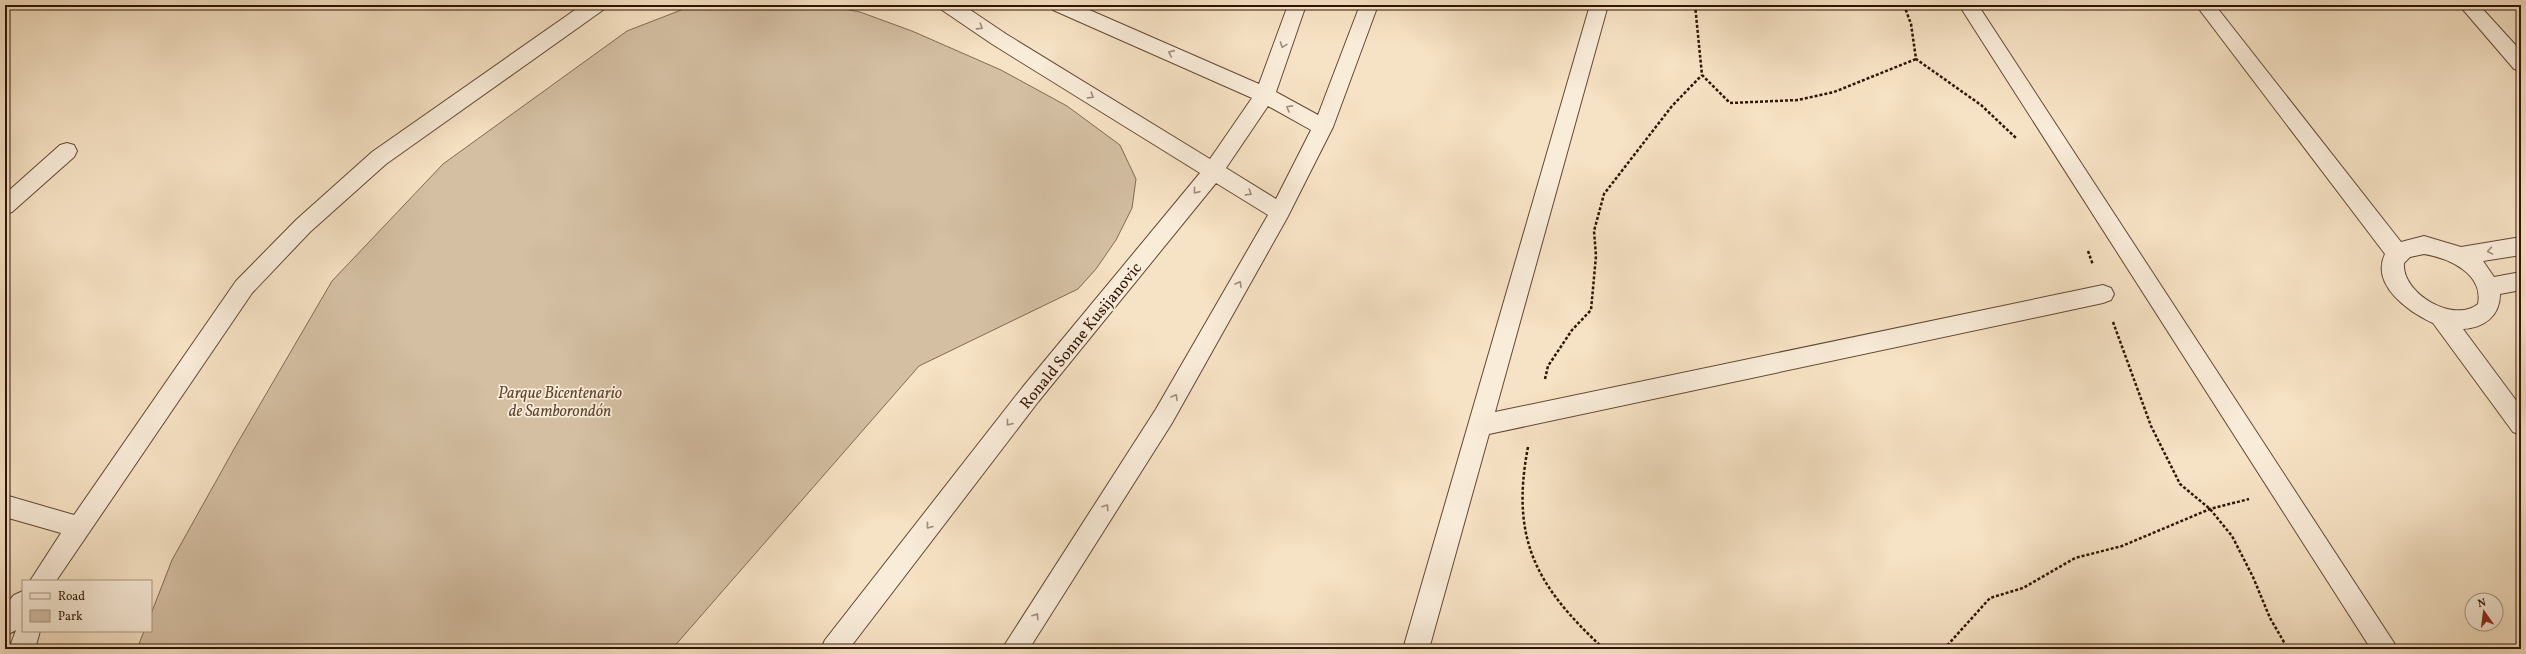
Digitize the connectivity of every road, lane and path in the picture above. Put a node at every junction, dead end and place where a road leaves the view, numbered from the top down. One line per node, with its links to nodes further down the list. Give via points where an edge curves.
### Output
1 (596, 5): 33 (street, via 379,158 303,226 244,287)
2 (949, 5): 17 (street, one-way to 17, via 987,32)
3 (1060, 5): 14 (street, one-way to 3)
4 (1297, 5): 14 (street, Ronald Sonne Kusijanovic, one-way to 14)
5 (1369, 5): 15 (street)
6 (1599, 5): 29 (street)
7 (1695, 5): 13 (path)
8 (1904, 5): 13 (path, via 1912,24 1916,59 1834,92 1798,100 1730,103)
9 (1968, 5): 30 (street)
10 (2205, 5): 21 (street)
11 (2468, 5): 12 (street)
12 (2521, 64)
13 (1702, 75): 27 (path, via 1672,106 1604,194 1594,230 1596,256 1591,310 1572,330 1548,366)
14 (1265, 95): 15 (street, one-way to 14); 17 (street, Ronald Sonne Kusijanovic)
15 (1323, 127): 19 (street)
16 (67, 151): 18 (street)
17 (1213, 171): 19 (street, one-way to 19); 39 (street, Ronald Sonne Kusijanovic, one-way to 39, via 1030,395)
18 (5, 206)
19 (1280, 212): 40 (street, one-way to 19, via 1164,416)
20 (2521, 246): 22 (street, one-way to 22)
21 (2397, 253): 22 (street, via 2409,246 2424,245 2442,248); 26 (street, via 2391,264 2397,284 2404,294 2421,307)
22 (2460, 256): 24 (street, via 2473,266)
23 (2521, 282): 24 (street)
24 (2488, 287): 26 (street, via 2488,308 2481,315 2456,320)
25 (2103, 294): 27 (street)
26 (2441, 317): 28 (street)
27 (1535, 414): 29 (street); 42 (path, via 1523,467 1528,547 1542,577 1571,618)
28 (2521, 425)
29 (1478, 426): 41 (street)
30 (2283, 491): 32 (path); 45 (street)
31 (5, 506): 33 (street)
32 (2210, 509): 43 (path, via 2122,546 2075,558 2023,588 1990,598); 44 (path, via 2232,536 2270,618)
33 (78, 527): 34 (street)
34 (43, 580)
35 (22, 604): 36 (street)
36 (5, 624)
37 (28, 632): 38 (street)
38 (22, 649)
39 (834, 649)
40 (1015, 649)
41 (1416, 649)
42 (1604, 649)
43 (1944, 649)
44 (2288, 649)
45 (2385, 649)

